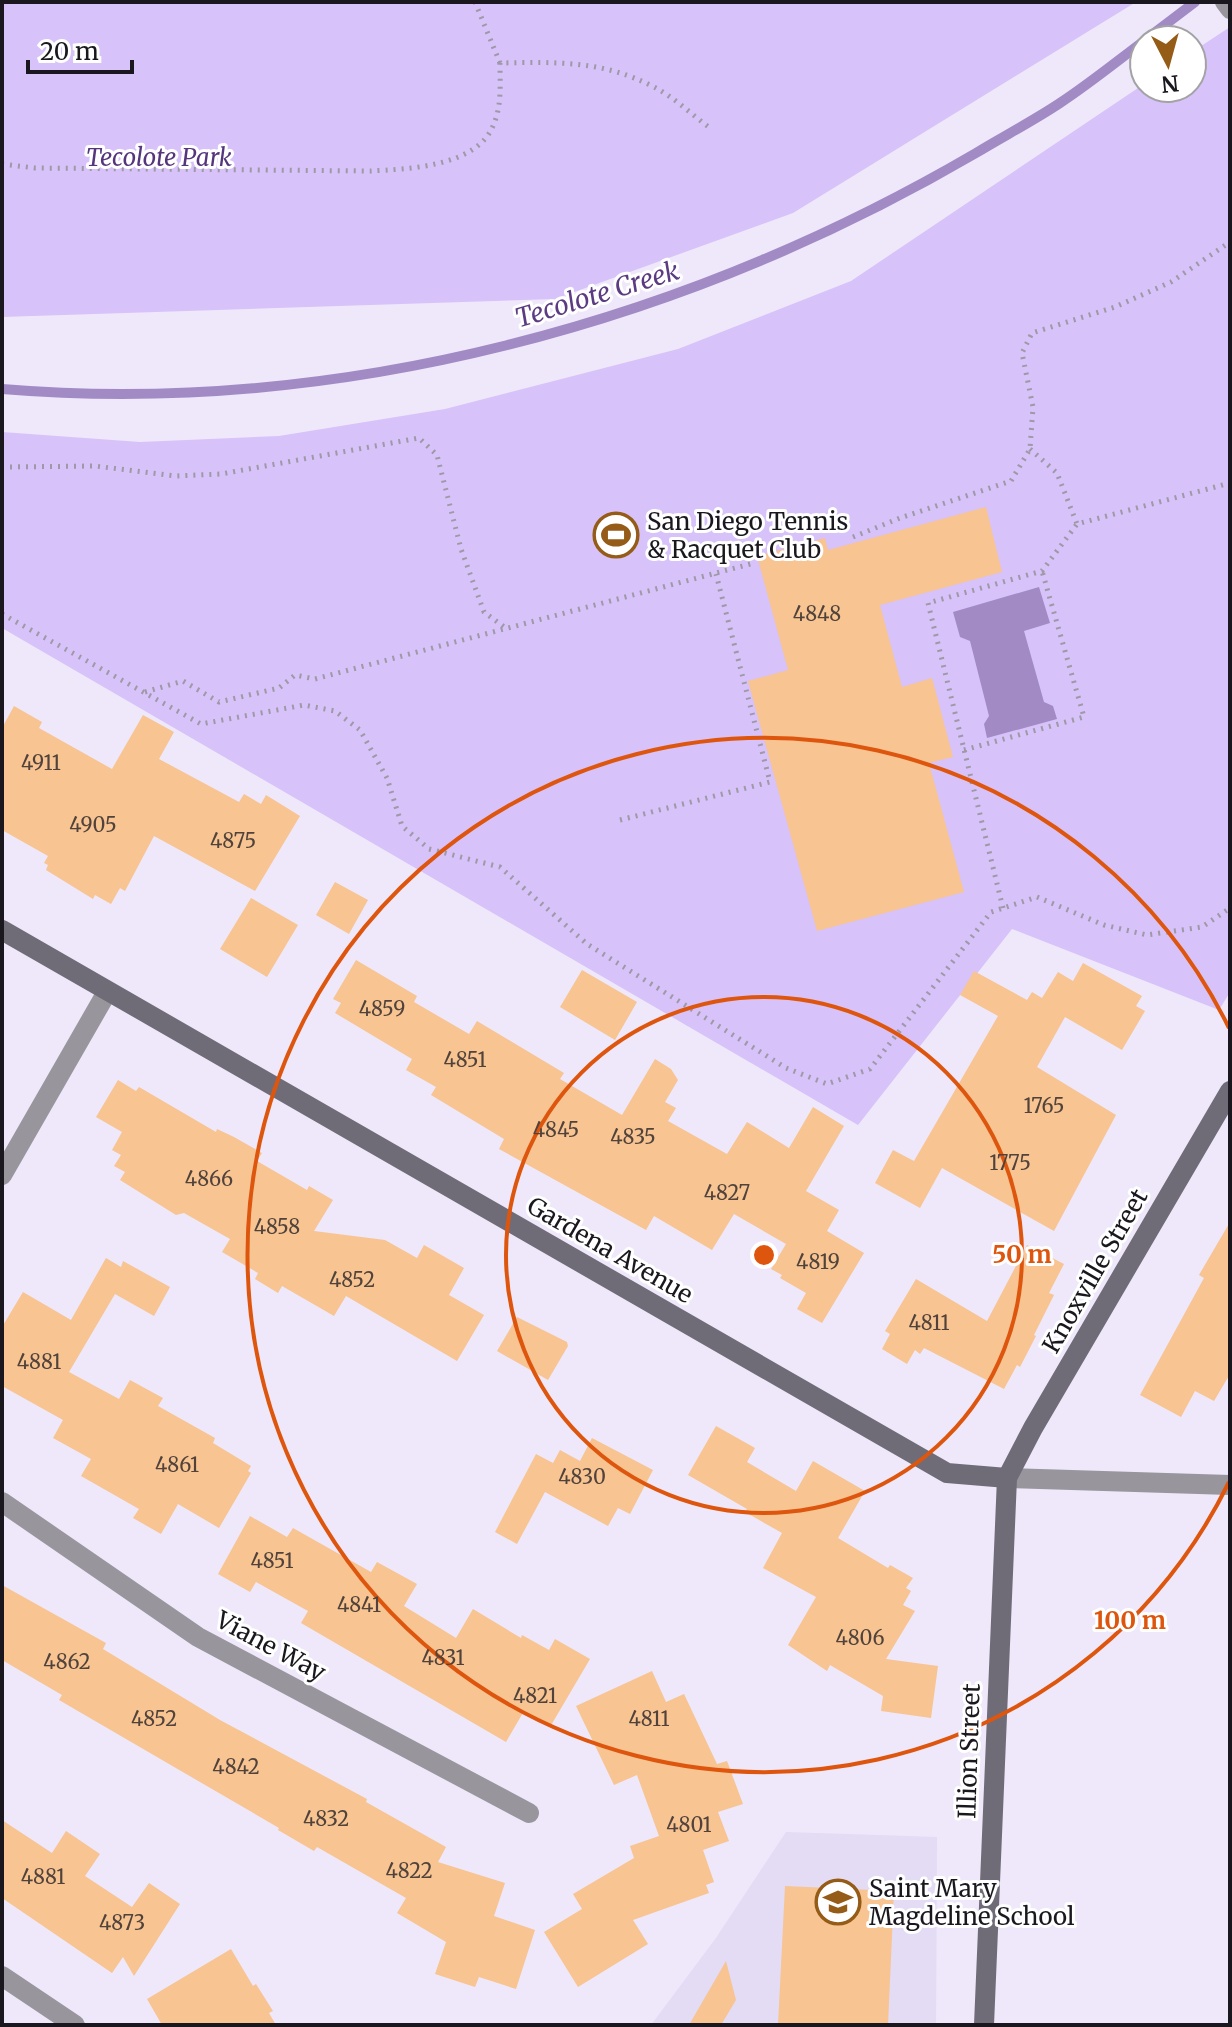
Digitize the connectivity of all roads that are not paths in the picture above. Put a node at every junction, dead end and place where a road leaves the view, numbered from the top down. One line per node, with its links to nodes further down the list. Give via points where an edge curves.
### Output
1 (1224, 2): 2 (lane)
2 (1230, 10)
3 (2, 930): 4 (street, Gardena Avenue)
4 (107, 992): 6 (street); 7 (street, Gardena Avenue, via 947,1473)
5 (1230, 1091): 7 (street, Knoxville Street)
6 (2, 1175)
7 (1007, 1478): 8 (street, Gardena Avenue); 13 (street, Illion Street)
8 (1230, 1485)
9 (2, 1502): 10 (street, Viane Way, via 198,1637)
10 (529, 1813)
11 (2, 1976): 12 (street)
12 (75, 2025)
13 (984, 2025)

